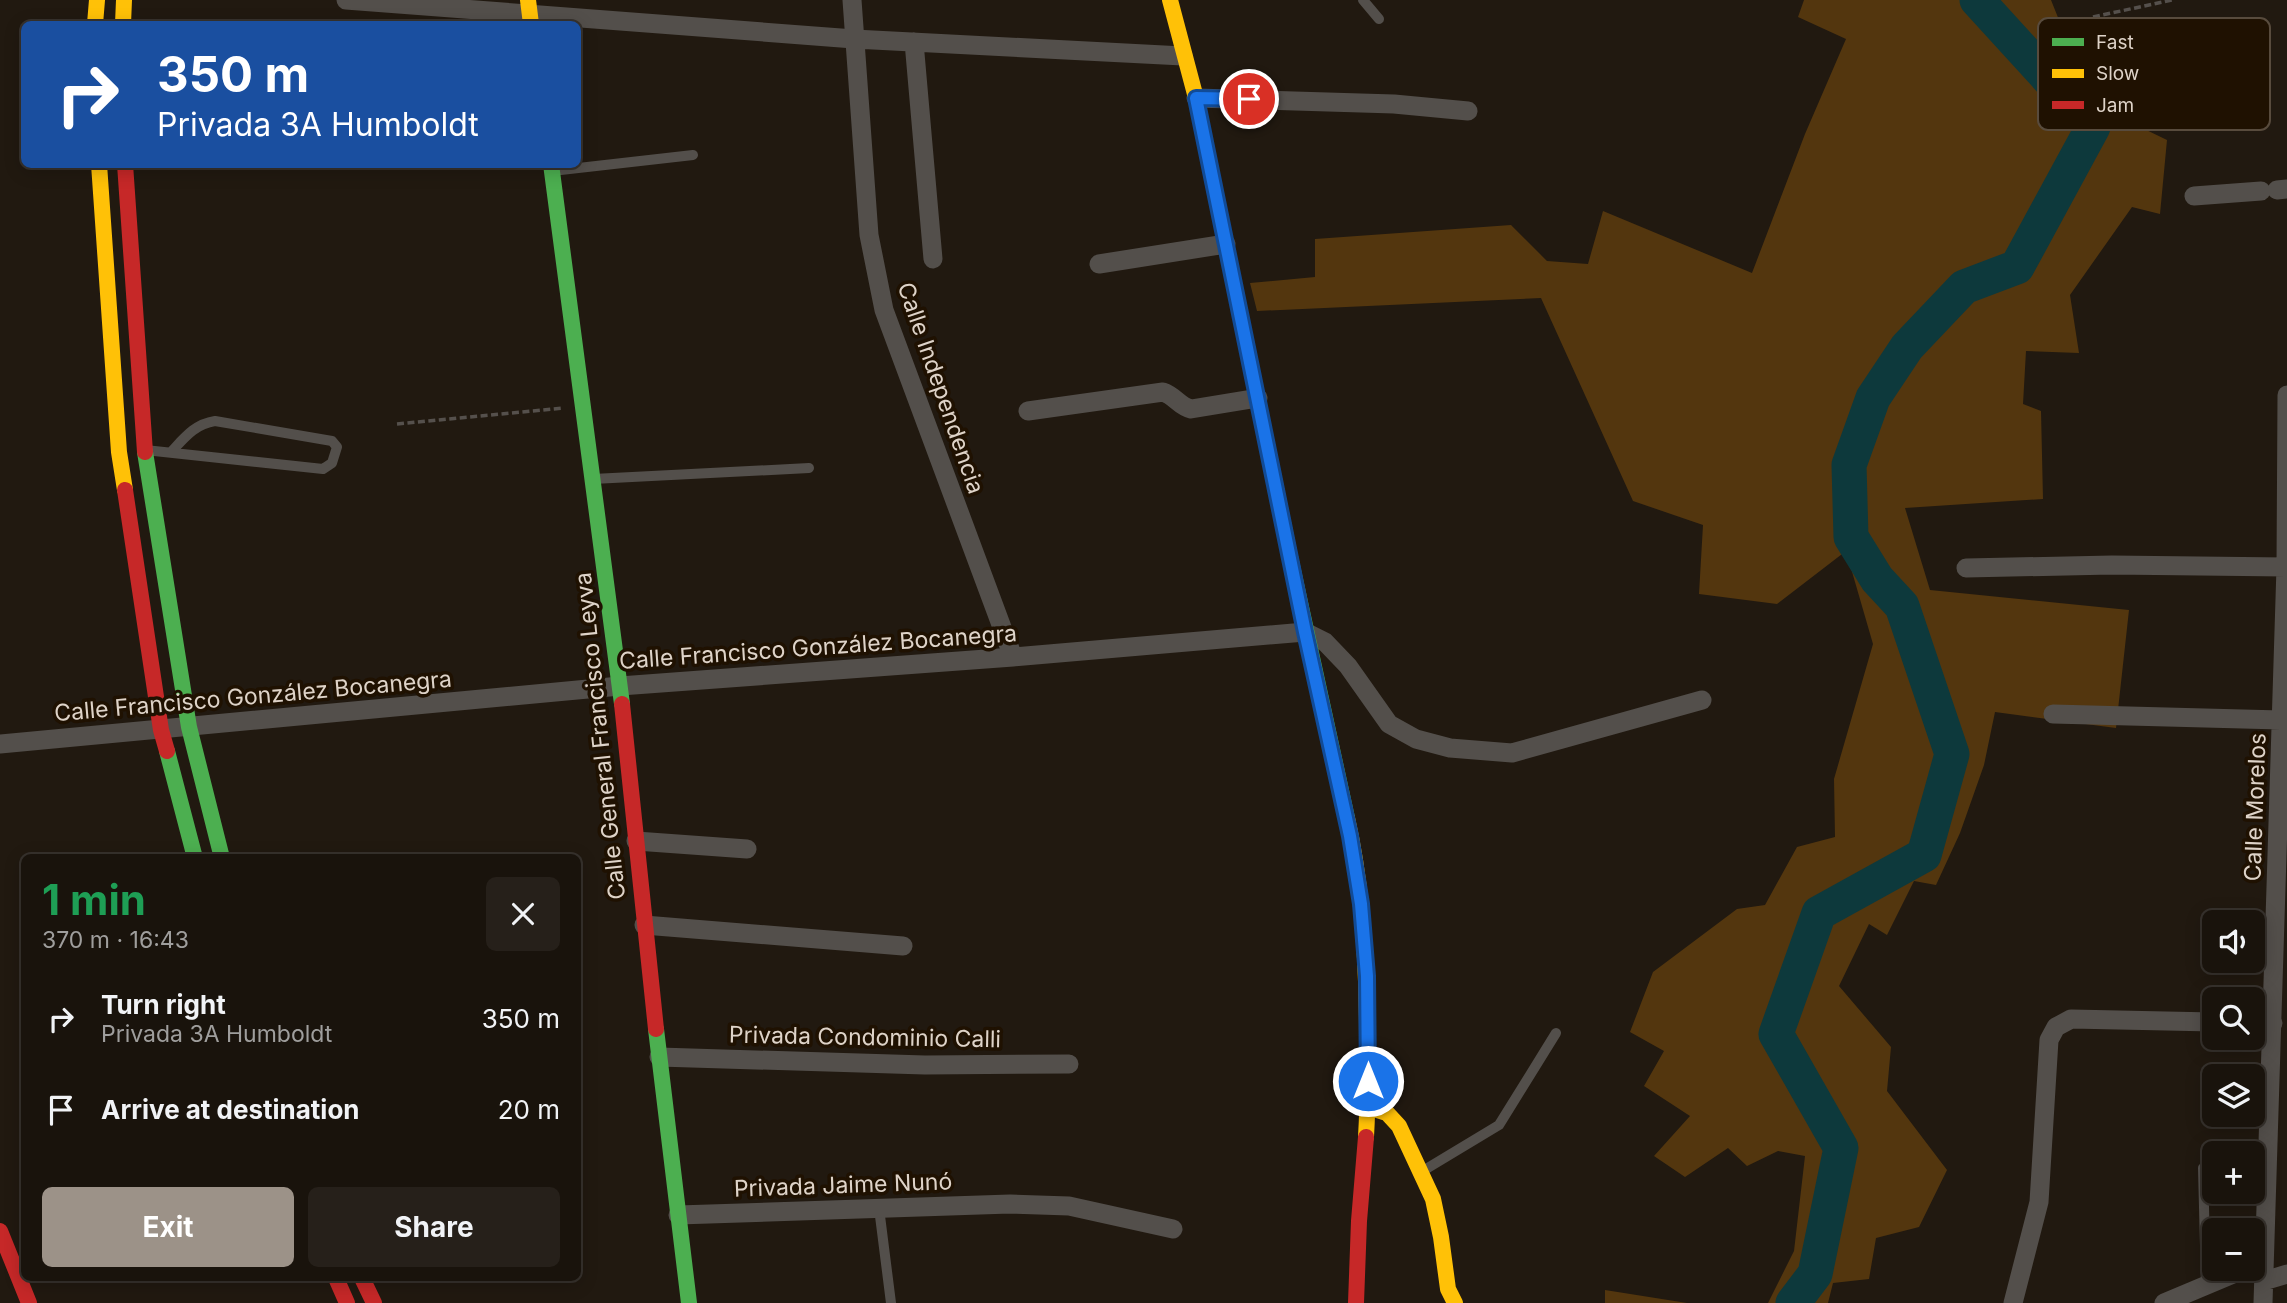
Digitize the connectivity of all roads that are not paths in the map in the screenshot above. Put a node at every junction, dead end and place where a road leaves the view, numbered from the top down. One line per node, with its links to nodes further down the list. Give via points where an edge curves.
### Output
1 (97, 0): 9 (street)
2 (124, 0): 10 (street)
3 (346, 0): 7 (street)
4 (852, 0): 11 (street, Calle Independencia)
5 (1170, 0): 13 (street)
6 (1363, 0): 8 (lane)
7 (530, 13): 11 (street)
8 (1379, 19)
9 (96, 21)
10 (123, 21)
11 (854, 39): 12 (street); 36 (street, Calle Independencia, via 869,235 884,310)
12 (914, 42): 13 (street); 24 (street)
13 (1183, 56): 14 (street)
14 (1196, 98): 15 (street, via 1394,103); 23 (street)
15 (1468, 111)
16 (694, 155): 17 (lane)
17 (581, 165)
18 (99, 168): 42 (street, via 119,452)
19 (125, 168): 29 (street)
20 (551, 168): 32 (street, Calle General Francisco Leyva)
21 (2275, 190): 22 (street)
22 (2194, 195)
23 (1226, 244): 25 (street); 27 (street)
24 (933, 260)
25 (1099, 264)
26 (2287, 395): 33 (street, Calle Morelos)
27 (1258, 398): 28 (street, via 1191,409 1163,392); 35 (street)
28 (1028, 411)
29 (145, 450): 30 (lane); 41 (street)
30 (171, 452): 30 (lane, via 191,430 215,421 332,441 337,447 332,463 323,469)
31 (808, 468): 32 (lane)
32 (593, 480): 37 (street, Calle General Francisco Leyva)
33 (2286, 567): 34 (street); 40 (street, Calle Morelos)
34 (1966, 568)
35 (1305, 632): 36 (street, Calle Francisco González Bocanegra); 38 (street, via 1325,642 1348,666 1389,724 1416,739 1450,748 1512,753); 57 (street, via 1361,904 1367,976)
36 (1013, 657): 37 (street, Calle Francisco González Bocanegra)
37 (620, 686): 41 (street, Calle Francisco González Bocanegra); 44 (street, Calle General Francisco Leyva)
38 (1702, 700)
39 (2053, 714): 40 (street)
40 (2281, 720): 48 (street, Calle Morelos)
41 (189, 727): 42 (street, Calle Francisco González Bocanegra); 47 (street)
42 (161, 730): 43 (street, Calle Francisco González Bocanegra); 46 (street)
43 (0, 744)
44 (636, 841): 45 (street); 49 (street, Calle General Francisco Leyva)
45 (747, 849)
46 (194, 854)
47 (221, 854)
48 (2282, 889): 53 (street, Calle Morelos)
49 (644, 925): 50 (street); 55 (street, Calle General Francisco Leyva)
50 (903, 946)
51 (2202, 1022): 79 (street, via 2071,1019 2056,1027 2049,1040 2039,1202)
52 (2265, 1023): 53 (street)
53 (2273, 1023): 62 (street, Calle Morelos)
54 (1556, 1032): 58 (lane, via 1499,1125)
55 (659, 1057): 56 (street, Privada Condominio Calli); 61 (street, Calle General Francisco Leyva)
56 (1069, 1064)
57 (1368, 1107): 58 (street, via 1387,1114 1399,1126); 77 (street)
58 (1420, 1172): 78 (street, via 1433,1199 1448,1289)
59 (2204, 1204): 71 (lane)
60 (879, 1208): 61 (street, Privada Jaime Nunó); 63 (street, Privada Jaime Nunó, via 1069,1206); 76 (lane)
61 (678, 1215): 75 (street, Calle General Francisco Leyva)
62 (2263, 1218)
63 (1172, 1229)
64 (0, 1231): 72 (street)
65 (2265, 1270): 66 (street)
66 (2287, 1274)
67 (337, 1281): 73 (street)
68 (363, 1281): 74 (street)
69 (2216, 1281): 71 (street)
70 (2261, 1281): 81 (street, Calle Morelos)
71 (2206, 1285): 80 (street)
72 (29, 1303)
73 (347, 1303)
74 (374, 1303)
75 (688, 1303)
76 (891, 1303)
77 (1356, 1303)
78 (1455, 1303)
79 (2013, 1303)
80 (2164, 1303)
81 (2263, 1303)

